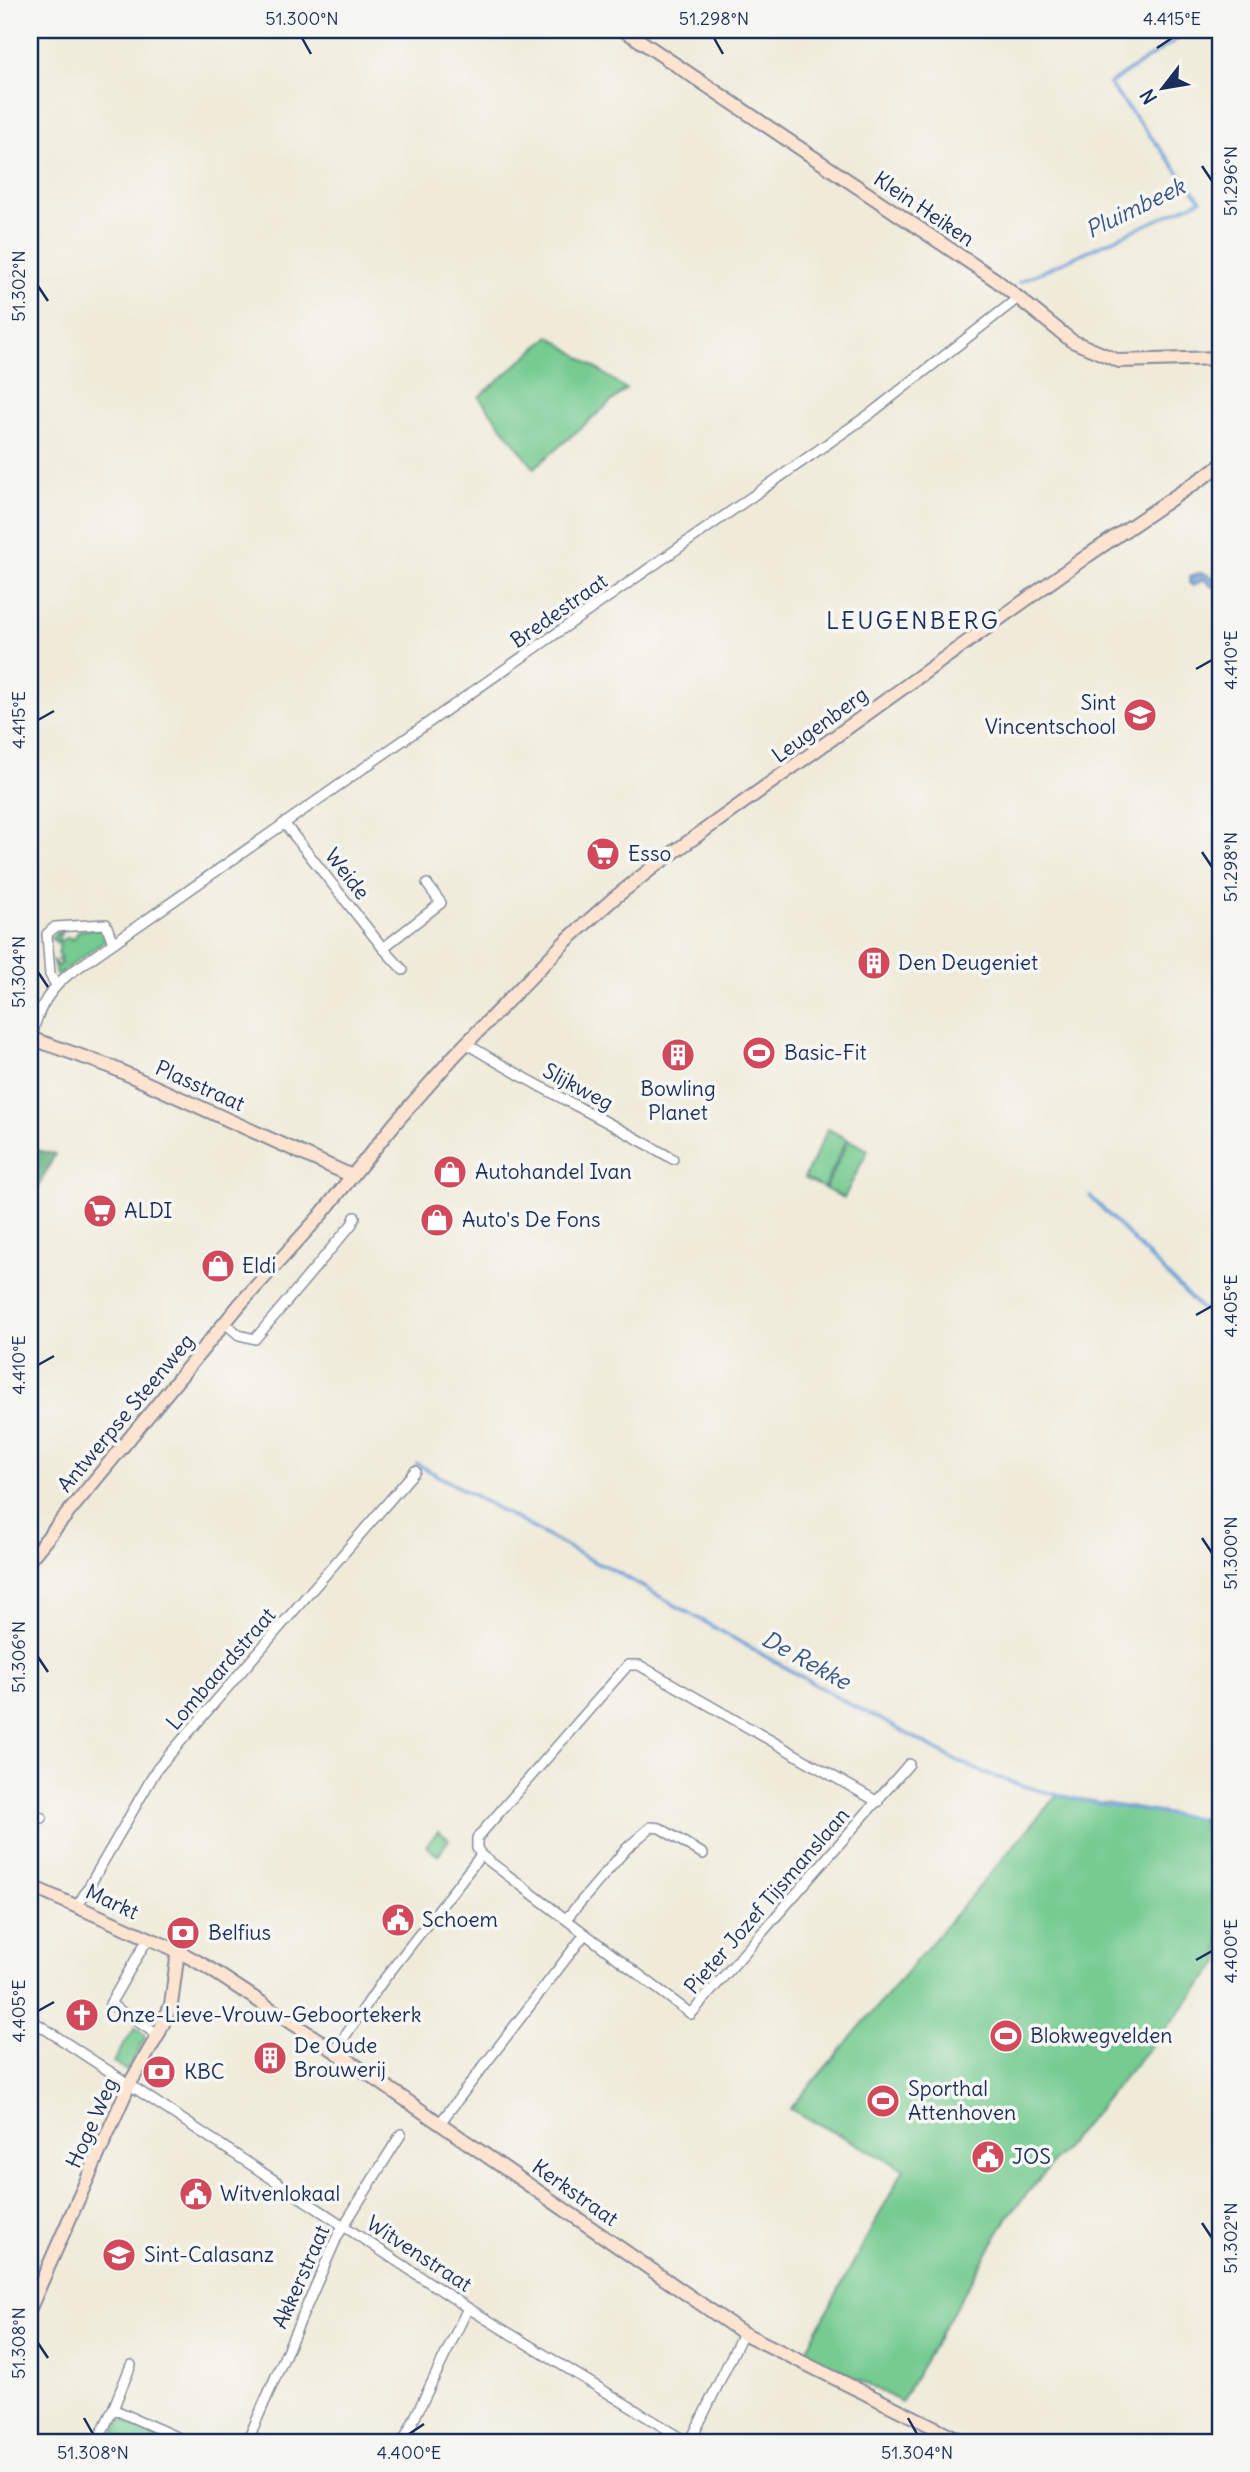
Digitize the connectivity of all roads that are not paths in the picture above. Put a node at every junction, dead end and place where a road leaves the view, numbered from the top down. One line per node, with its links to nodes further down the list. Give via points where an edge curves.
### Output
1 (624, 30): 2 (main road, Klein Heiken)
2 (1018, 298): 3 (main road, Klein Heiken, via 1072,341 1119,361); 5 (street, Bredestraat, via 870,414)
3 (1220, 358)
4 (1220, 466): 12 (main road, Leugenberg, via 1087,555 656,865 575,932)
5 (284, 822): 7 (street, Bredestraat); 8 (street, Weide)
6 (427, 884): 8 (street, via 441,903)
7 (113, 943): 10 (street, Bredestraat); 10 (street, via 106,924 55,927 47,934 50,975)
8 (383, 948): 9 (street, Weide)
9 (403, 970)
10 (56, 985): 11 (street, Bredestraat, via 44,1002)
11 (31, 1038): 14 (main road, Plasstraat, via 109,1066)
12 (467, 1044): 13 (street, Slijkweg); 14 (main road, Leugenberg)
13 (673, 1159)
14 (352, 1176): 16 (main road, Antwerpse Steenweg)
15 (355, 1217): 16 (street, via 255,1339 239,1335)
16 (225, 1324): 18 (main road, Antwerpse Steenweg)
17 (415, 1471): 26 (street, Lombaardstraat, via 158,1769)
18 (30, 1559)
19 (909, 1764): 20 (street, Pieter Jozef Tijsmanslaan)
20 (878, 1802): 24 (street, Pieter Jozef Tijsmanslaan, via 632,1664 477,1838); 28 (street, Pieter Jozef Tijsmanslaan, via 691,2014)
21 (30, 1812): 22 (street)
22 (41, 1818)
23 (703, 1854): 27 (street, via 651,1827)
24 (481, 1855): 27 (street, Pieter Jozef Tijsmanslaan); 33 (street)
25 (30, 1886): 26 (main road, Markt)
26 (77, 1907): 29 (main road, Markt)
27 (566, 1919): 28 (street, Pieter Jozef Tijsmanslaan)
28 (585, 1934): 35 (street)
29 (147, 1940): 30 (main road, Markt); 32 (street, via 110,2004)
30 (178, 1951): 32 (main road, Hoge Weg, via 171,2005); 33 (main road, Kerkstraat)
31 (30, 2019): 34 (street, Witvenstraat)
32 (158, 2035): 34 (main road, Hoge Weg)
33 (335, 2050): 35 (main road, Kerkstraat)
34 (130, 2085): 37 (street, Witvenstraat); 38 (main road, Hoge Weg)
35 (440, 2123): 40 (main road, Kerkstraat)
36 (401, 2134): 37 (street, Akkerstraat)
37 (343, 2225): 39 (street, Witvenstraat); 45 (street, Akkerstraat)
38 (30, 2308)
39 (468, 2308): 46 (street); 47 (street, Witvenstraat)
40 (743, 2333): 47 (street); 48 (main road, Kerkstraat)
41 (131, 2365): 42 (street)
42 (113, 2409): 43 (street); 44 (street)
43 (97, 2442)
44 (188, 2442)
45 (247, 2442)
46 (403, 2442)
47 (689, 2442)
48 (964, 2442)

